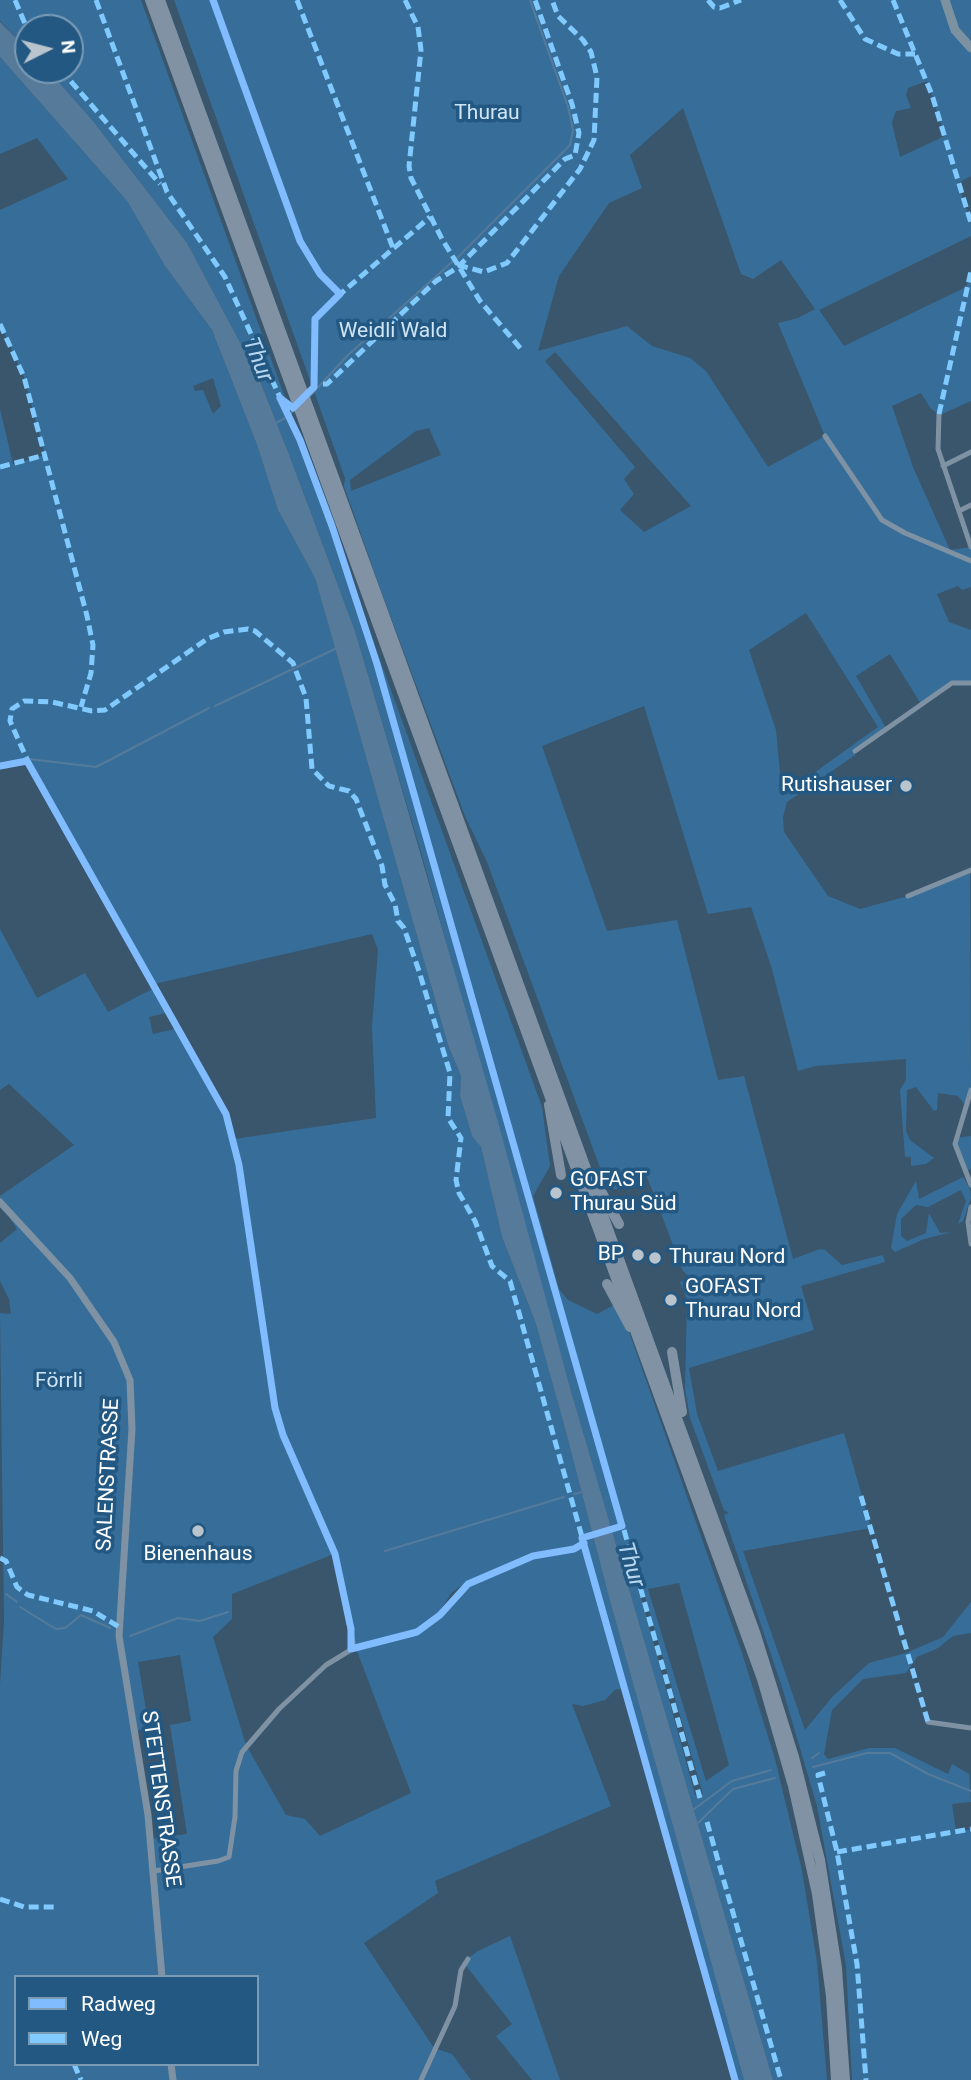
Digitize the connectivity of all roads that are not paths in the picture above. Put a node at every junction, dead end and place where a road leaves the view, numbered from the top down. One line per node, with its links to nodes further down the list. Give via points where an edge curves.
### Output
1 (150, 0): 5 (highway)
2 (160, 0): 5 (highway)
3 (945, 0): 4 (main road, via 956,30)
4 (971, 48)
5 (302, 401): 18 (highway); 20 (highway)
6 (939, 414): 9 (street, via 937,444)
7 (825, 436): 13 (street, via 882,520)
8 (971, 452): 9 (street)
9 (943, 466): 11 (street)
10 (971, 505): 11 (street)
11 (958, 511): 12 (street)
12 (971, 547)
13 (971, 561)
14 (971, 683): 15 (street, via 953,682)
15 (855, 751)
16 (971, 870): 17 (street)
17 (908, 896)
18 (533, 1047): 22 (highway); 30 (highway)
19 (971, 1090): 23 (street, via 955,1144)
20 (572, 1126): 26 (highway); 31 (highway)
21 (239, 1165): 36 (street, via 275,1408 282,1435 335,1553 353,1643 288,1701 242,1752 236,1771 229,1857)
22 (561, 1175)
23 (971, 1185)
24 (0, 1202): 33 (street, SALENSTRASSE, via 70,1278 114,1342 130,1380 132,1429)
25 (971, 1207): 27 (street)
26 (619, 1224)
27 (971, 1244)
28 (607, 1284): 30 (highway)
29 (672, 1352): 31 (highway)
30 (654, 1378): 32 (highway)
31 (695, 1463): 32 (highway)
32 (708, 1513): 40 (highway, via 762,1679 803,1827 827,1954); 41 (highway, via 773,1684 814,1834 838,1968)
33 (119, 1627): 36 (street, STETTENSTRASSE)
34 (928, 1722): 35 (street)
35 (971, 1728)
36 (154, 1871): 38 (street, STETTENSTRASSE)
37 (468, 1959): 39 (street, via 461,1970 455,2006)
38 (162, 1975)
39 (421, 2080)
40 (836, 2080)
41 (845, 2080)

